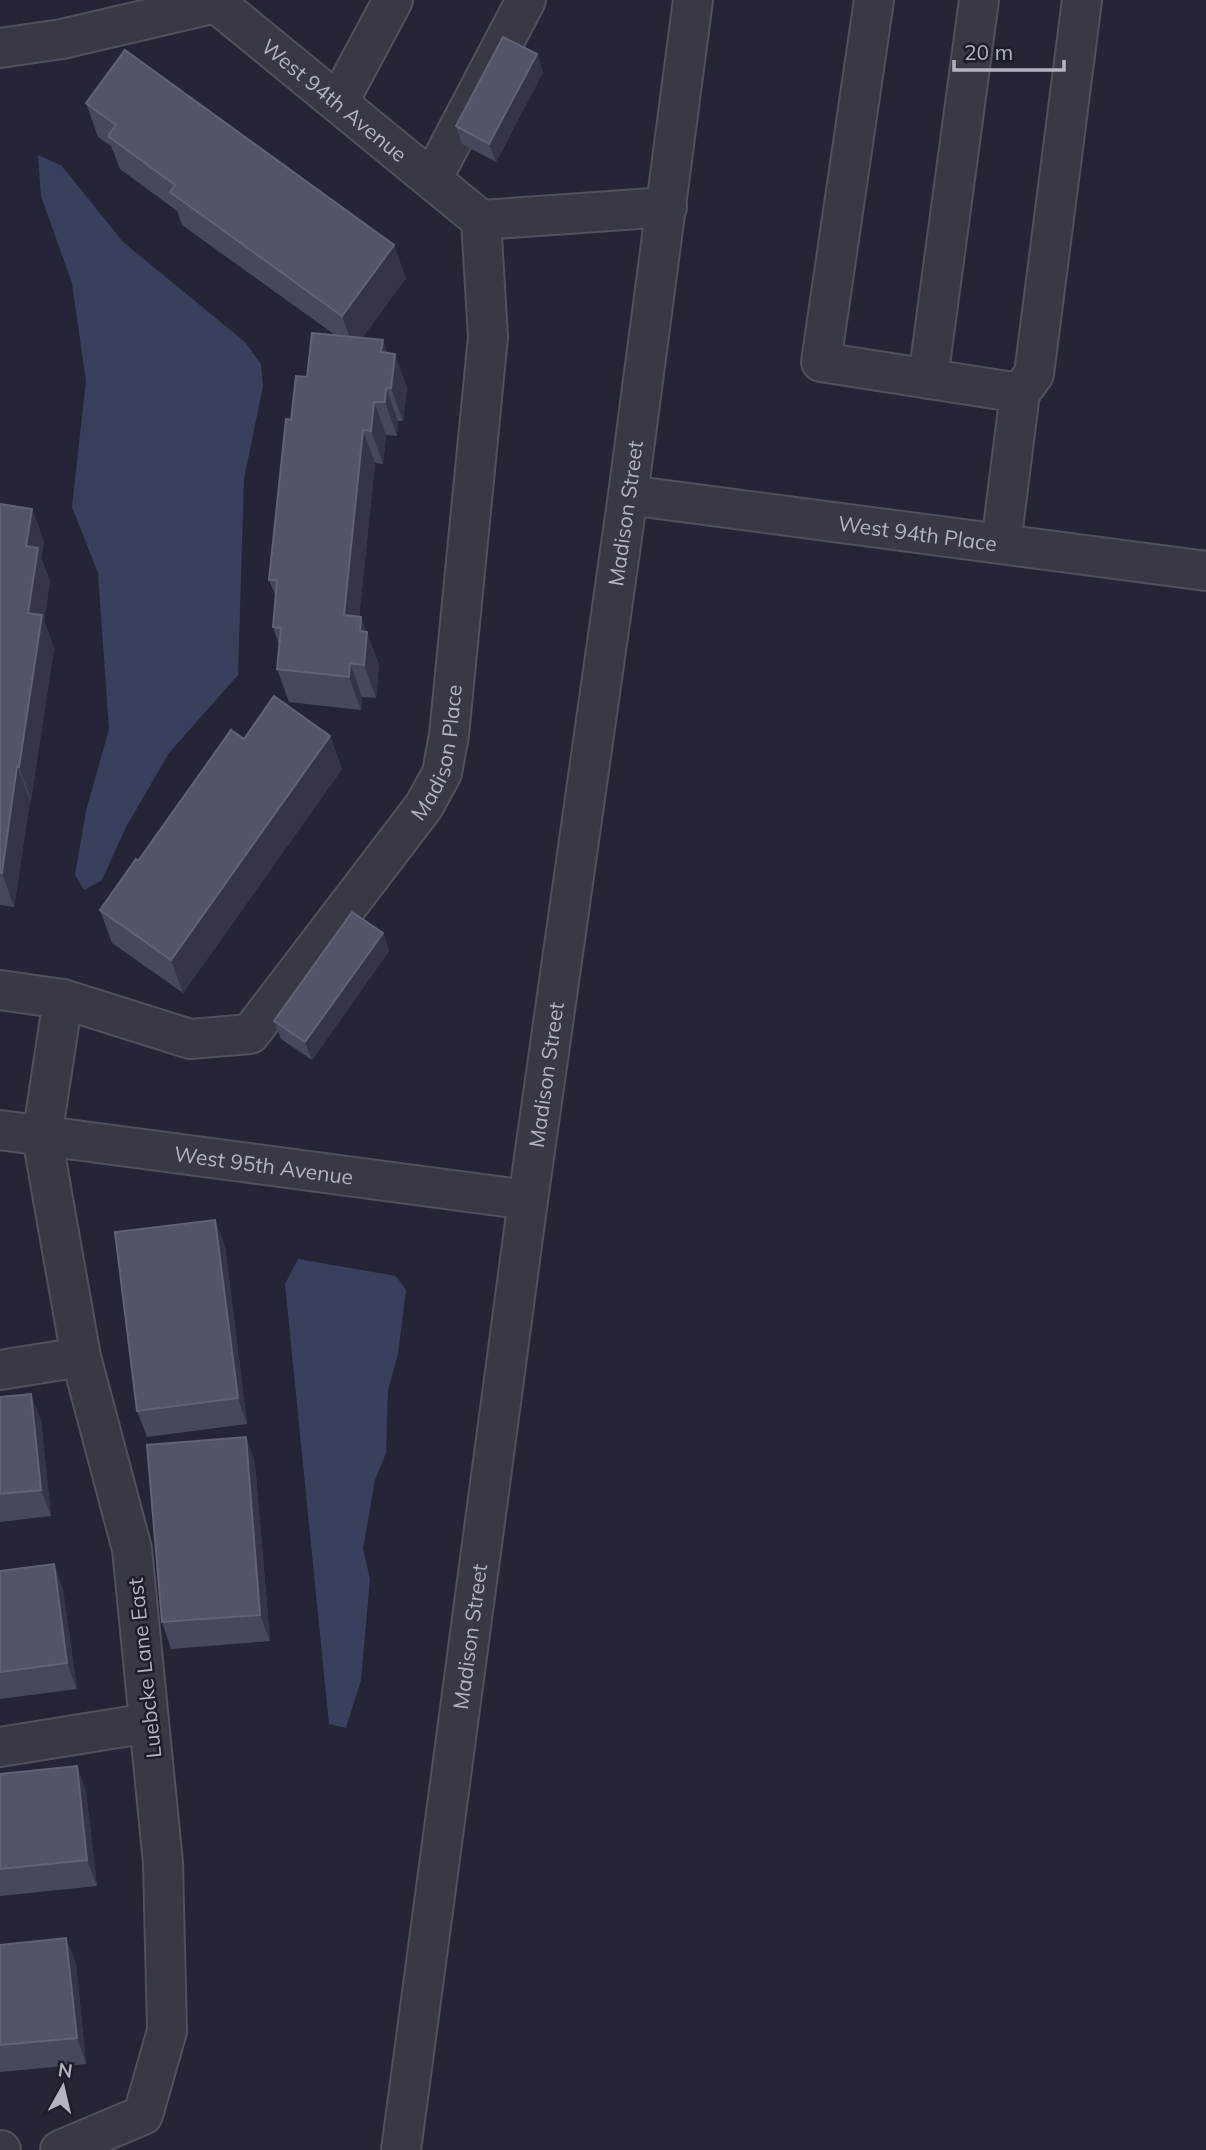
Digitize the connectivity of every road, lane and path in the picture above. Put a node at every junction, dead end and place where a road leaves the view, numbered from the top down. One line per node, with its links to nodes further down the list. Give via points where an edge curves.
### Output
1 (393, 0): 9 (street)
2 (526, 0): 10 (street)
3 (693, 0): 11 (street, Madison Street)
4 (874, 0): 13 (street, via 821,362)
5 (979, 0): 13 (street)
6 (1082, 0): 14 (street, via 1034,374)
7 (217, 2): 8 (street, West 94th Avenue, via 62,39); 9 (street, West 94th Avenue)
8 (0, 48)
9 (338, 103): 10 (street, West 94th Avenue)
10 (432, 179): 12 (street, West 94th Avenue)
11 (667, 207): 12 (street); 15 (street, Madison Street)
12 (481, 220): 19 (street, Madison Place, via 488,337 442,773 424,806 250,1034 190,1040)
13 (929, 379): 14 (street)
14 (1020, 393): 16 (street)
15 (628, 495): 16 (street, West 94th Place); 22 (street, Madison Street)
16 (1002, 544): 17 (street, West 94th Place)
17 (1206, 571)
18 (0, 990): 19 (street, Madison Place)
19 (63, 999): 21 (street, Luebcke Lane East)
20 (0, 1130): 21 (street, West 95th Avenue)
21 (41, 1137): 22 (street, West 95th Avenue); 23 (street, Luebcke Lane East)
22 (527, 1200): 28 (street, Madison Street)
23 (81, 1357): 24 (street); 25 (street, Luebcke Lane East, via 132,1549)
24 (0, 1370)
25 (149, 1723): 26 (street); 27 (street, Luebcke Lane East, via 163,1863 167,2031 143,2115)
26 (0, 1747)
27 (60, 2150)
28 (401, 2150)

